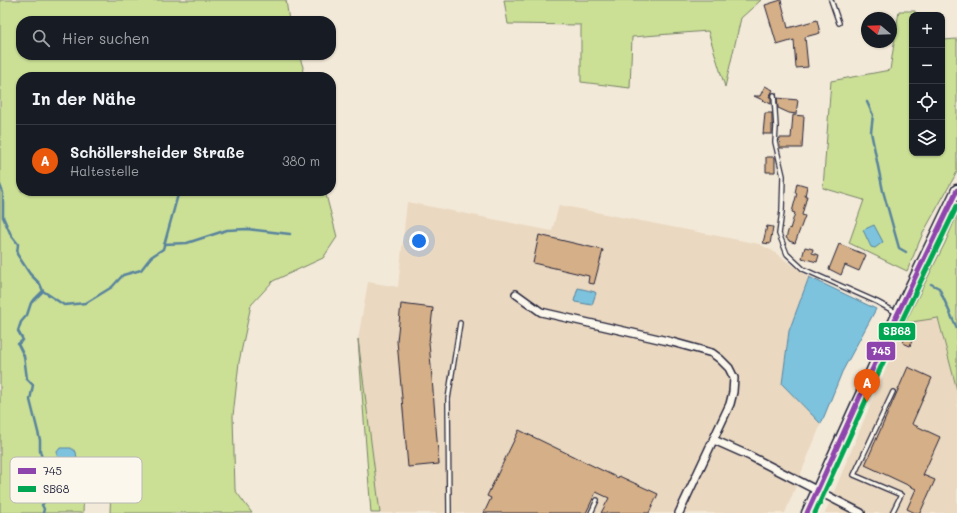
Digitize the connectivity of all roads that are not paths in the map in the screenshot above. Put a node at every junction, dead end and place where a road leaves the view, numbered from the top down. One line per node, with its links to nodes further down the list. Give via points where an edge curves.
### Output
1 (831, 0): 2 (lane)
2 (839, 23)
3 (774, 95): 6 (lane, via 775,142 783,176 779,234 787,254 803,270)
4 (957, 190): 6 (street)
5 (516, 294): 9 (street, via 541,312 712,353 729,368 734,378 730,404)
6 (898, 313): 10 (street)
7 (460, 323): 12 (lane, via 448,399)
8 (893, 392): 17 (lane, via 854,475 901,495)
9 (714, 440): 10 (street); 14 (street)
10 (817, 490): 15 (street); 16 (street)
11 (597, 500): 13 (lane)
12 (449, 513)
13 (591, 513)
14 (680, 513)
15 (807, 513)
16 (861, 513)
17 (892, 513)

